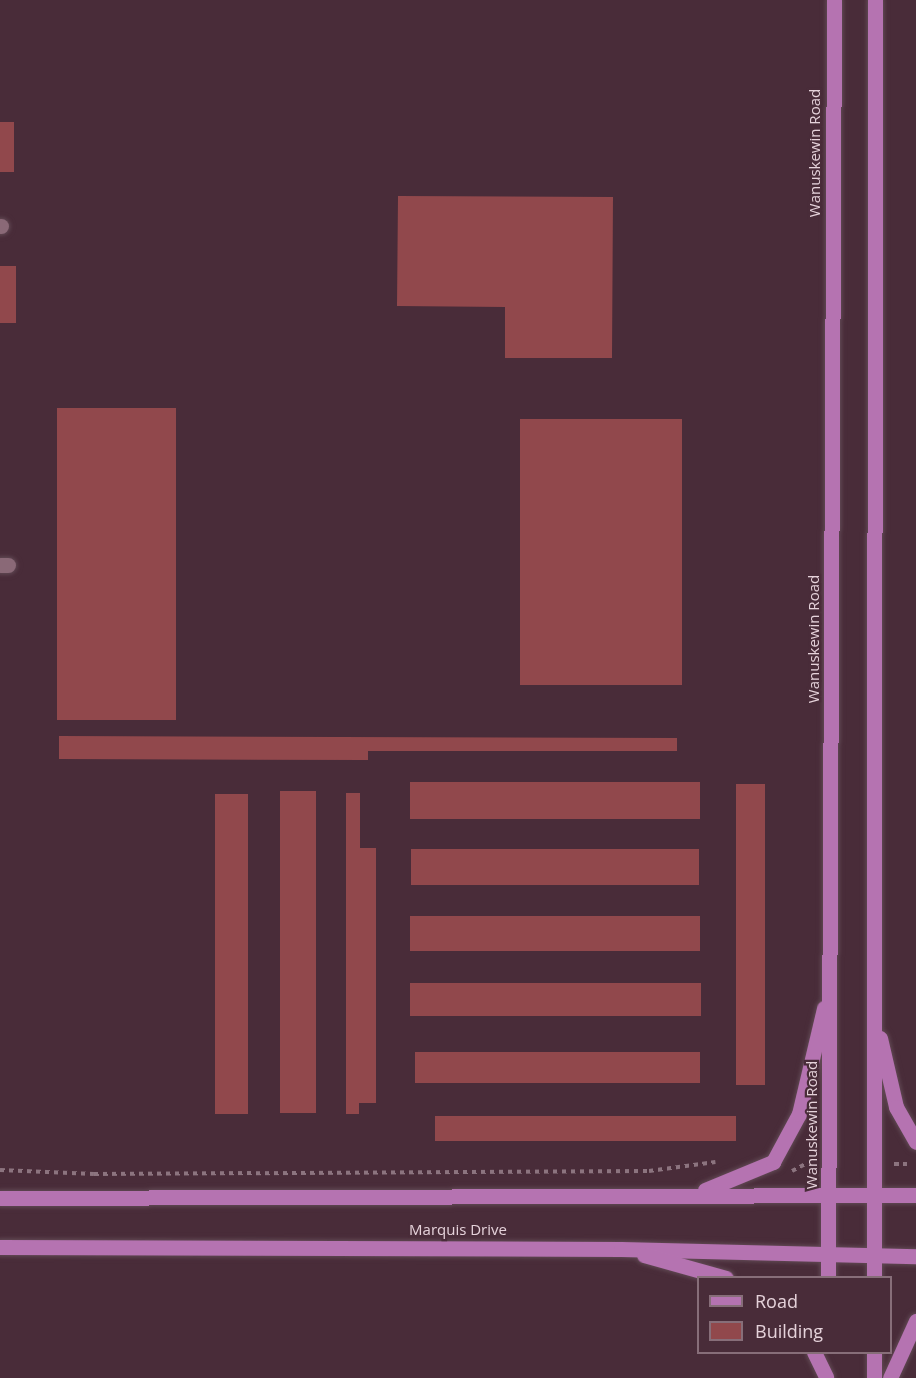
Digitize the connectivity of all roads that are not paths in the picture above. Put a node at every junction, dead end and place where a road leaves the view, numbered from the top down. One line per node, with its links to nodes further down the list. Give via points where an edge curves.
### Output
1 (834, 0): 3 (main road, Wanuskewin Road)
2 (875, 0): 4 (main road)
3 (830, 982): 6 (main road, via 799,1114 773,1162); 7 (main road, Wanuskewin Road)
4 (874, 1003): 5 (main road, via 896,1107); 9 (main road)
5 (916, 1142)
6 (694, 1193): 7 (main road); 10 (main road)
7 (829, 1195): 9 (main road); 13 (main road, Wanuskewin Road)
8 (916, 1195): 9 (main road)
9 (873, 1196): 15 (main road)
10 (0, 1198)
11 (0, 1247): 12 (main road, Marquis Drive)
12 (621, 1248): 13 (main road, Marquis Drive); 16 (main road)
13 (828, 1255): 15 (main road, Marquis Drive); 17 (main road, Wanuskewin Road)
14 (916, 1256): 15 (main road, Marquis Drive)
15 (874, 1257): 18 (main road)
16 (719, 1276)
17 (828, 1276)
18 (874, 1276)
19 (916, 1321): 25 (main road)
20 (814, 1354): 23 (main road)
21 (826, 1354): 23 (main road)
22 (874, 1354): 24 (main road)
23 (826, 1378)
24 (874, 1378)
25 (890, 1378)

